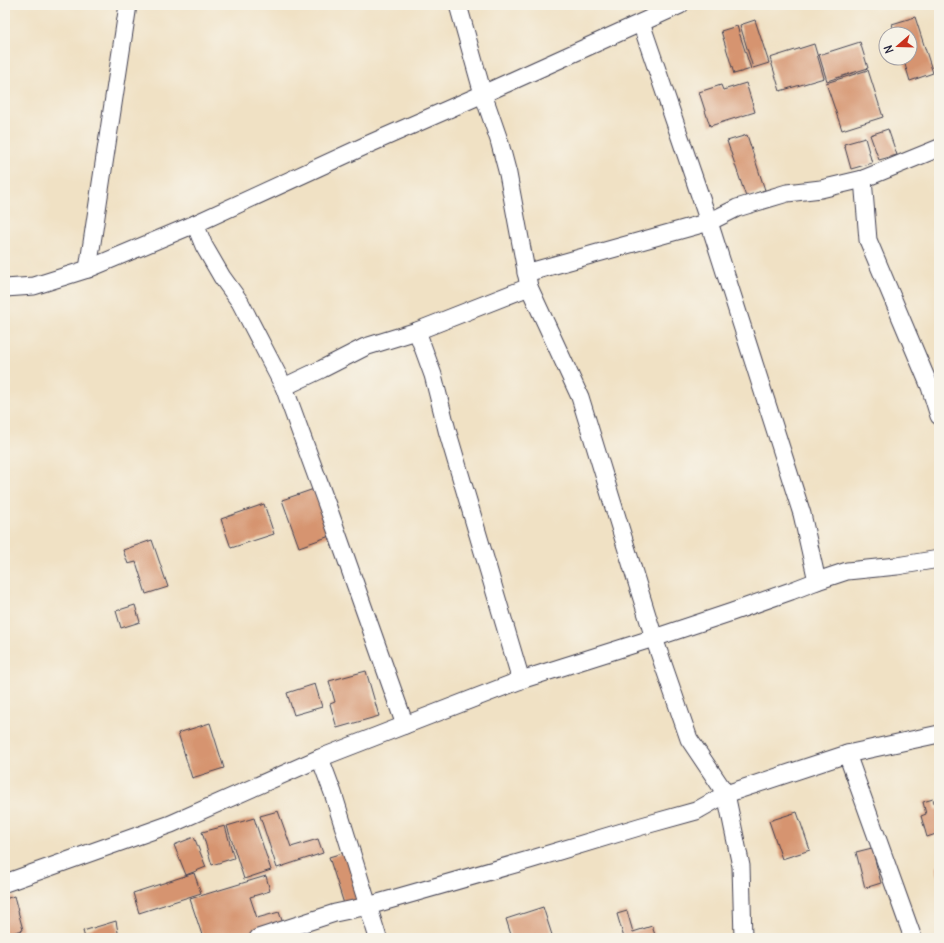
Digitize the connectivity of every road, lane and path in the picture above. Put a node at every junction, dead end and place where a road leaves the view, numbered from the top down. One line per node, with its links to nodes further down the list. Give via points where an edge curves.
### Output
1 (128, 5): 10 (street)
2 (458, 5): 5 (street)
3 (680, 5): 4 (street)
4 (641, 23): 5 (street); 8 (street)
5 (483, 94): 9 (street); 11 (street, via 504,160)
6 (939, 148): 7 (street)
7 (863, 179): 8 (street, via 821,189 787,193 737,208); 15 (street, via 868,240 930,387)
8 (709, 222): 11 (street); 17 (street, via 802,514)
9 (195, 224): 10 (street); 14 (street, via 204,246 240,302)
10 (88, 269): 12 (street, via 34,286)
11 (527, 280): 13 (street); 18 (street, via 580,396)
12 (5, 288)
13 (417, 331): 14 (street, via 365,347); 19 (street, via 433,375)
14 (284, 387): 20 (street)
15 (939, 416)
16 (939, 559): 17 (street, via 847,571)
17 (817, 581): 18 (street)
18 (654, 638): 19 (street); 24 (street, via 689,740)
19 (521, 680): 20 (street)
20 (405, 725): 23 (street)
21 (939, 734): 22 (street)
22 (847, 754): 24 (street); 30 (street)
23 (320, 758): 25 (street, via 171,824); 26 (street)
24 (726, 794): 26 (street, via 696,811); 29 (street, via 740,866)
25 (5, 883)
26 (368, 906): 27 (street, via 335,913); 28 (street)
27 (258, 938)
28 (378, 938)
29 (742, 938)
30 (913, 938)

